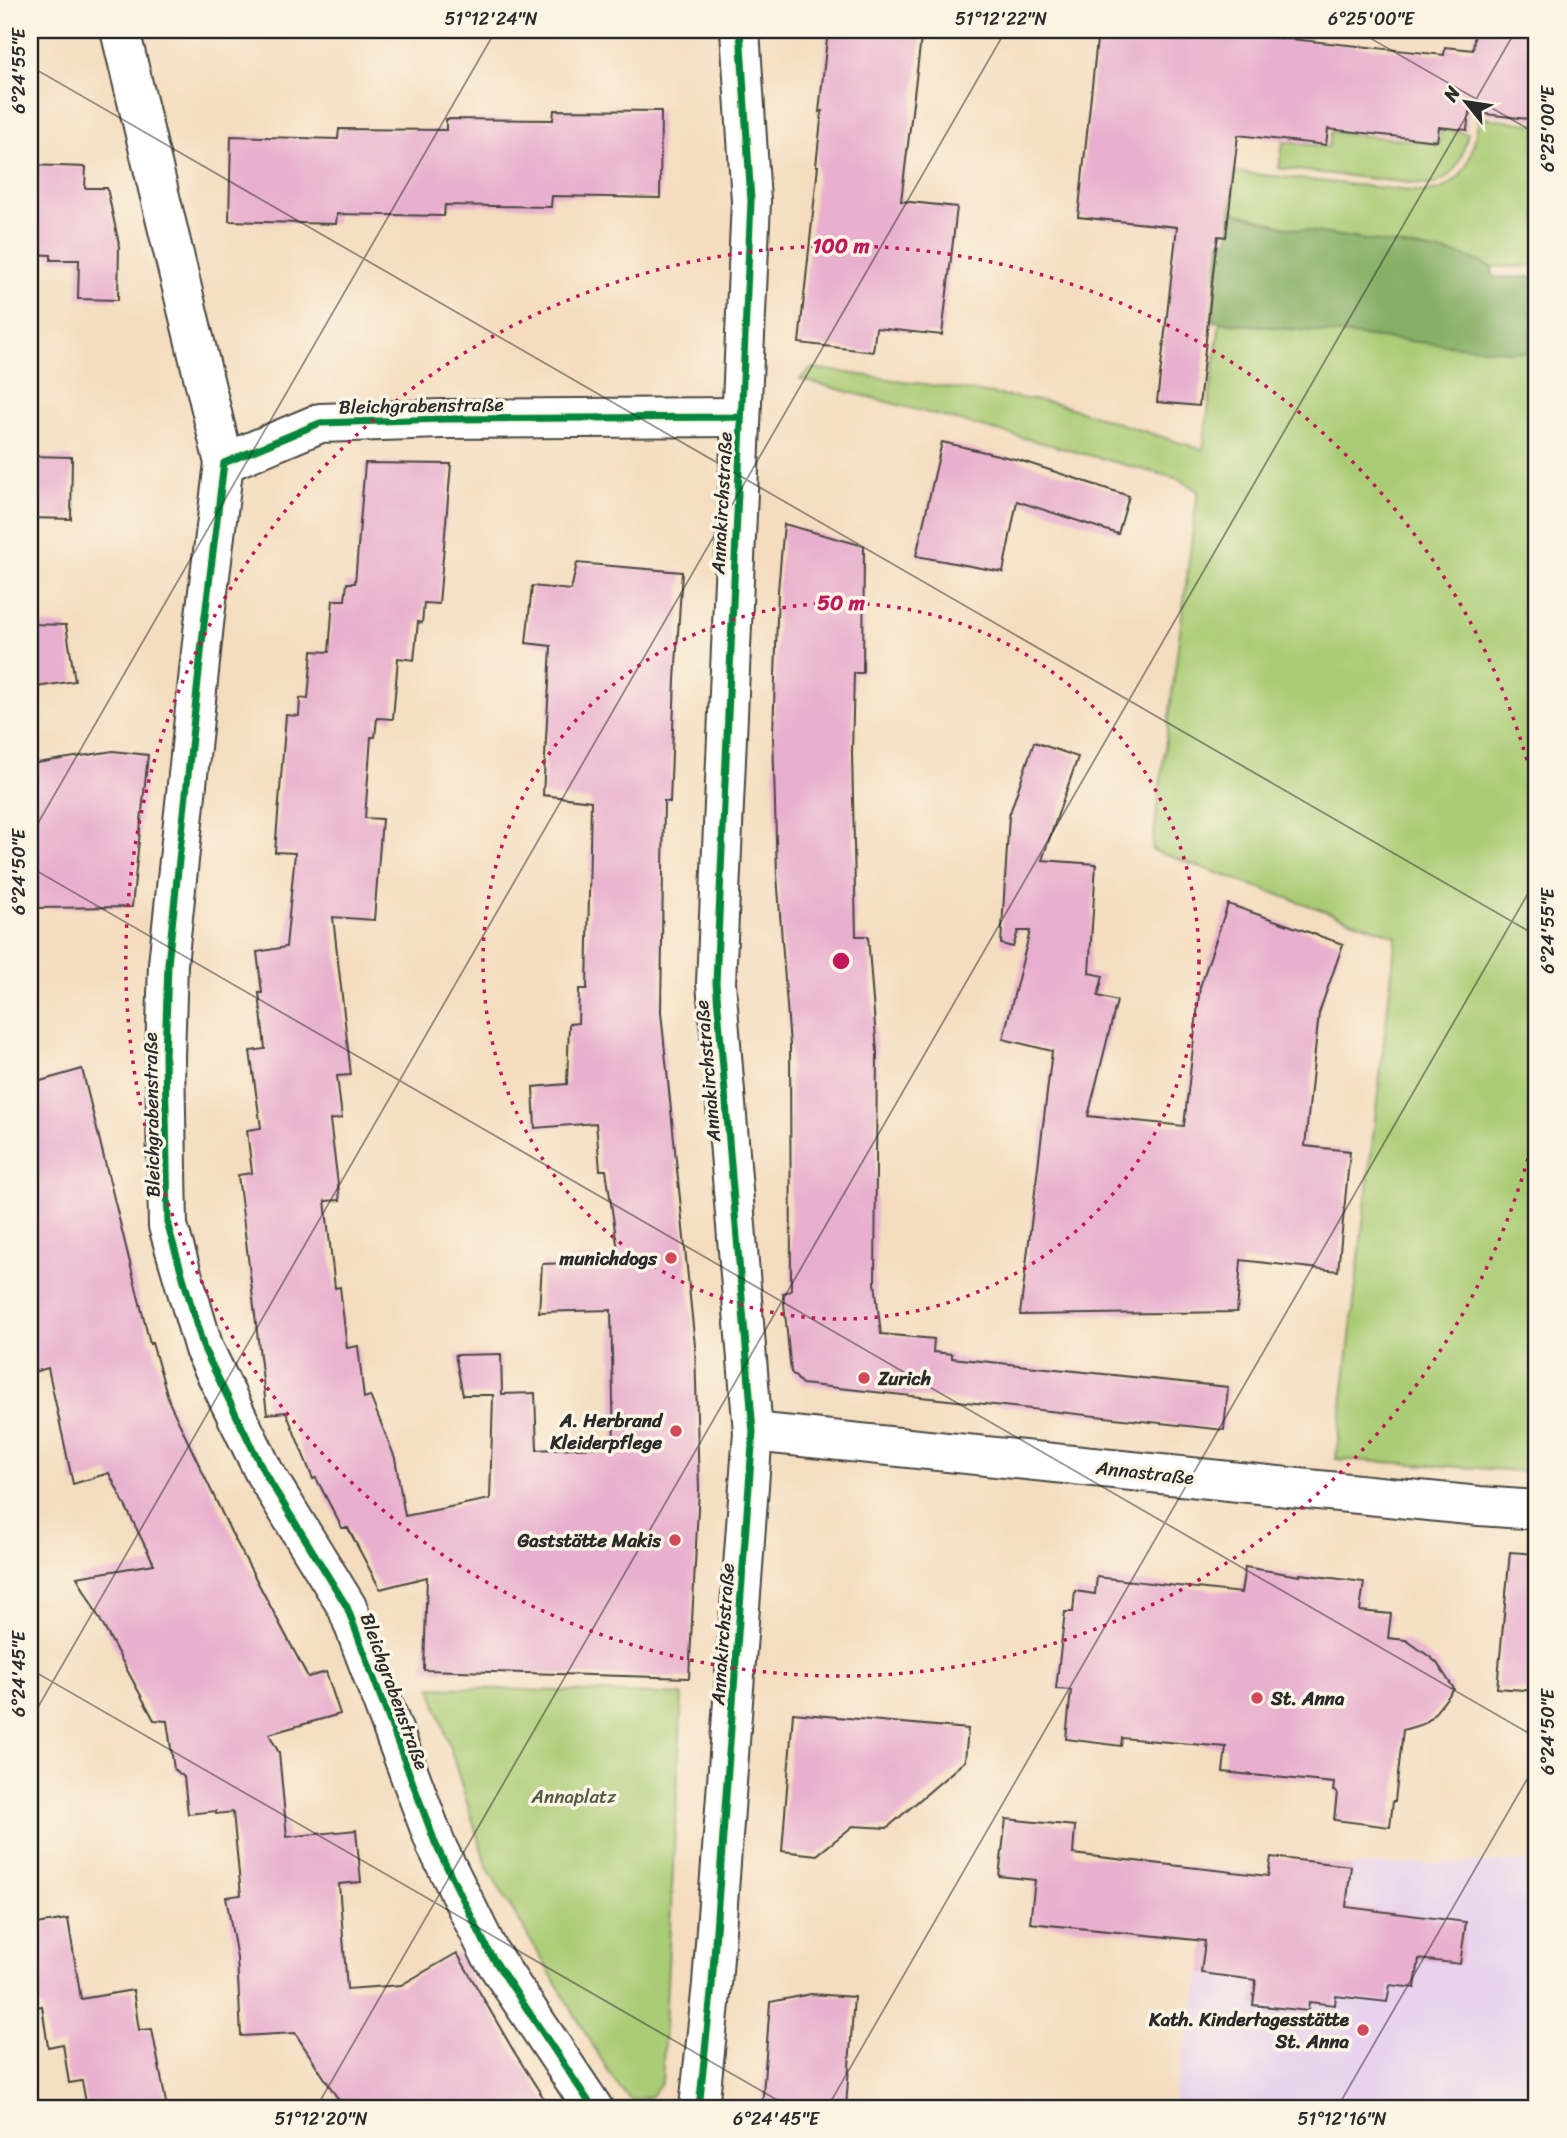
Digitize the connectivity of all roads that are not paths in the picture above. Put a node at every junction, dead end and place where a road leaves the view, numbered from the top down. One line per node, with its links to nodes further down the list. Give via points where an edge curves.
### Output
1 (120, 30): 4 (street, Bleichgrabenstraße)
2 (740, 30): 3 (street, Annakirchstraße, via 751,201)
3 (740, 417): 4 (street, Bleichgrabenstraße, via 320,423); 5 (street, Annakirchstraße, via 716,983)
4 (224, 463): 7 (street, Bleichgrabenstraße, via 168,964 169,1226 204,1349 264,1472 347,1607 436,1845 489,1952)
5 (752, 1432): 6 (street, Annastraße); 8 (street, Annakirchstraße)
6 (1537, 1510)
7 (593, 2108)
8 (699, 2108)

